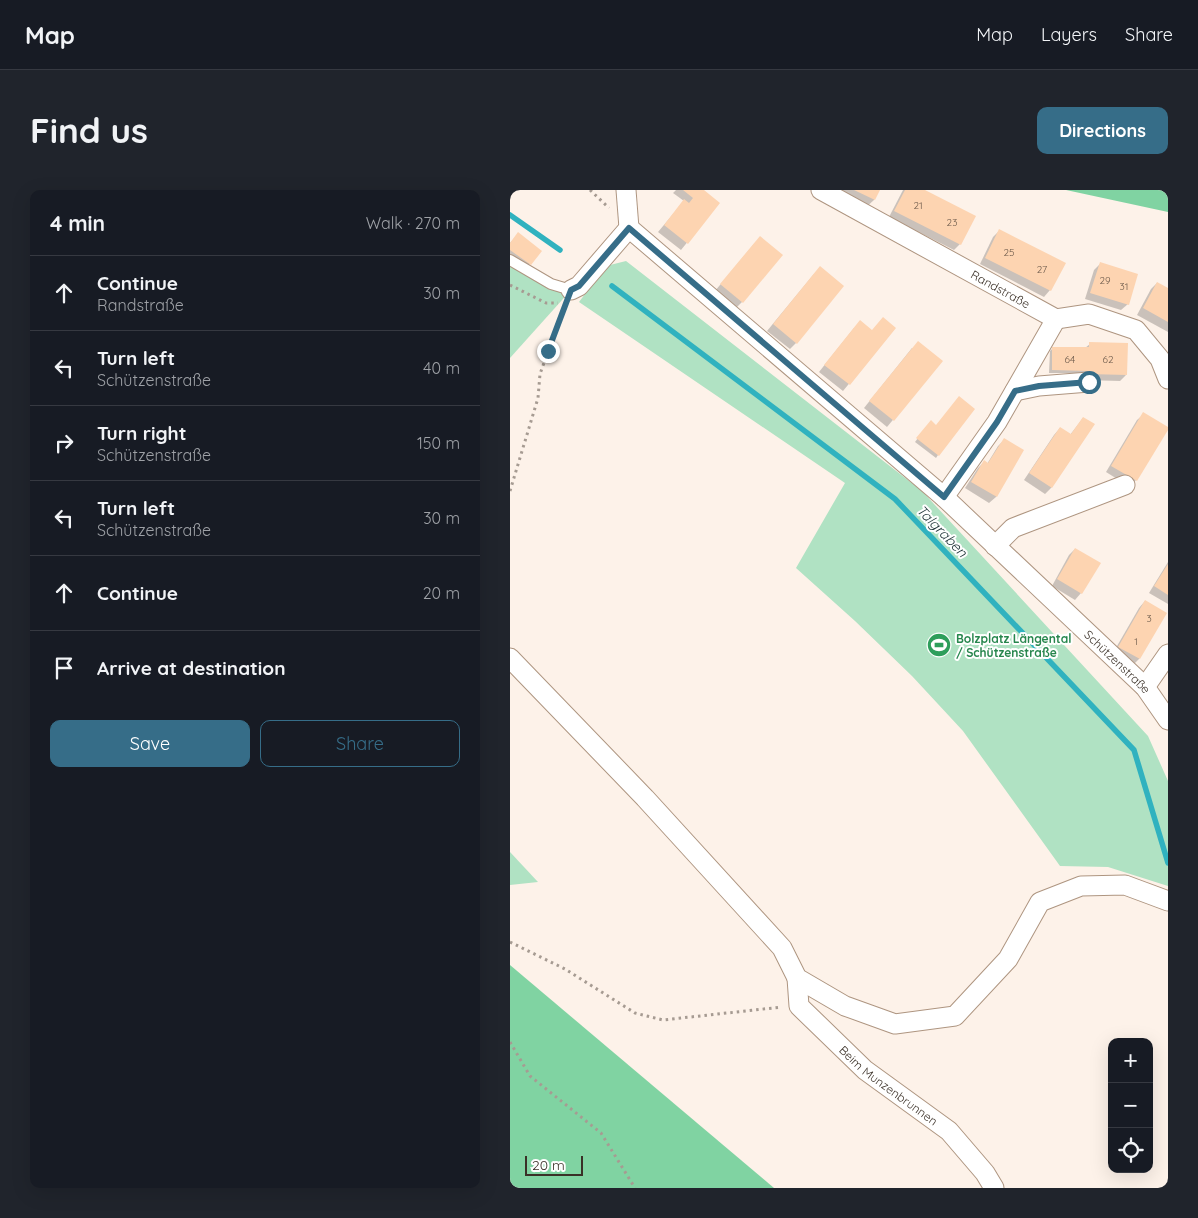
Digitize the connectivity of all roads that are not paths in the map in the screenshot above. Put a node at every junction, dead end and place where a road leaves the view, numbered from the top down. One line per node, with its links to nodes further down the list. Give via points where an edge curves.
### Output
1 (626, 190): 3 (street)
2 (821, 190): 6 (street, Randstraße)
3 (629, 228): 5 (street, via 579,286); 11 (street, Schützenstraße)
4 (510, 260): 5 (lane, via 552,284)
5 (571, 290)
6 (1056, 319): 7 (street, via 1089,314 1136,330 1160,359); 9 (street)
7 (1168, 379)
8 (1089, 382): 9 (street)
9 (1015, 391): 11 (street)
10 (1125, 485): 12 (street, via 1014,528)
11 (944, 497): 12 (street, Schützenstraße)
12 (995, 546): 15 (street, Schützenstraße)
13 (1168, 654): 15 (street)
14 (510, 658): 18 (street, via 645,798 782,948)
15 (1145, 688): 16 (street, Schützenstraße)
16 (1168, 720)
17 (1168, 901): 18 (street, via 1125,885 1081,886 1040,902 1008,959 955,1016 895,1024 845,1006)
18 (797, 978): 19 (street, Beim Munzenbrunnen, via 798,1006 865,1070 949,1131)
19 (994, 1188)

